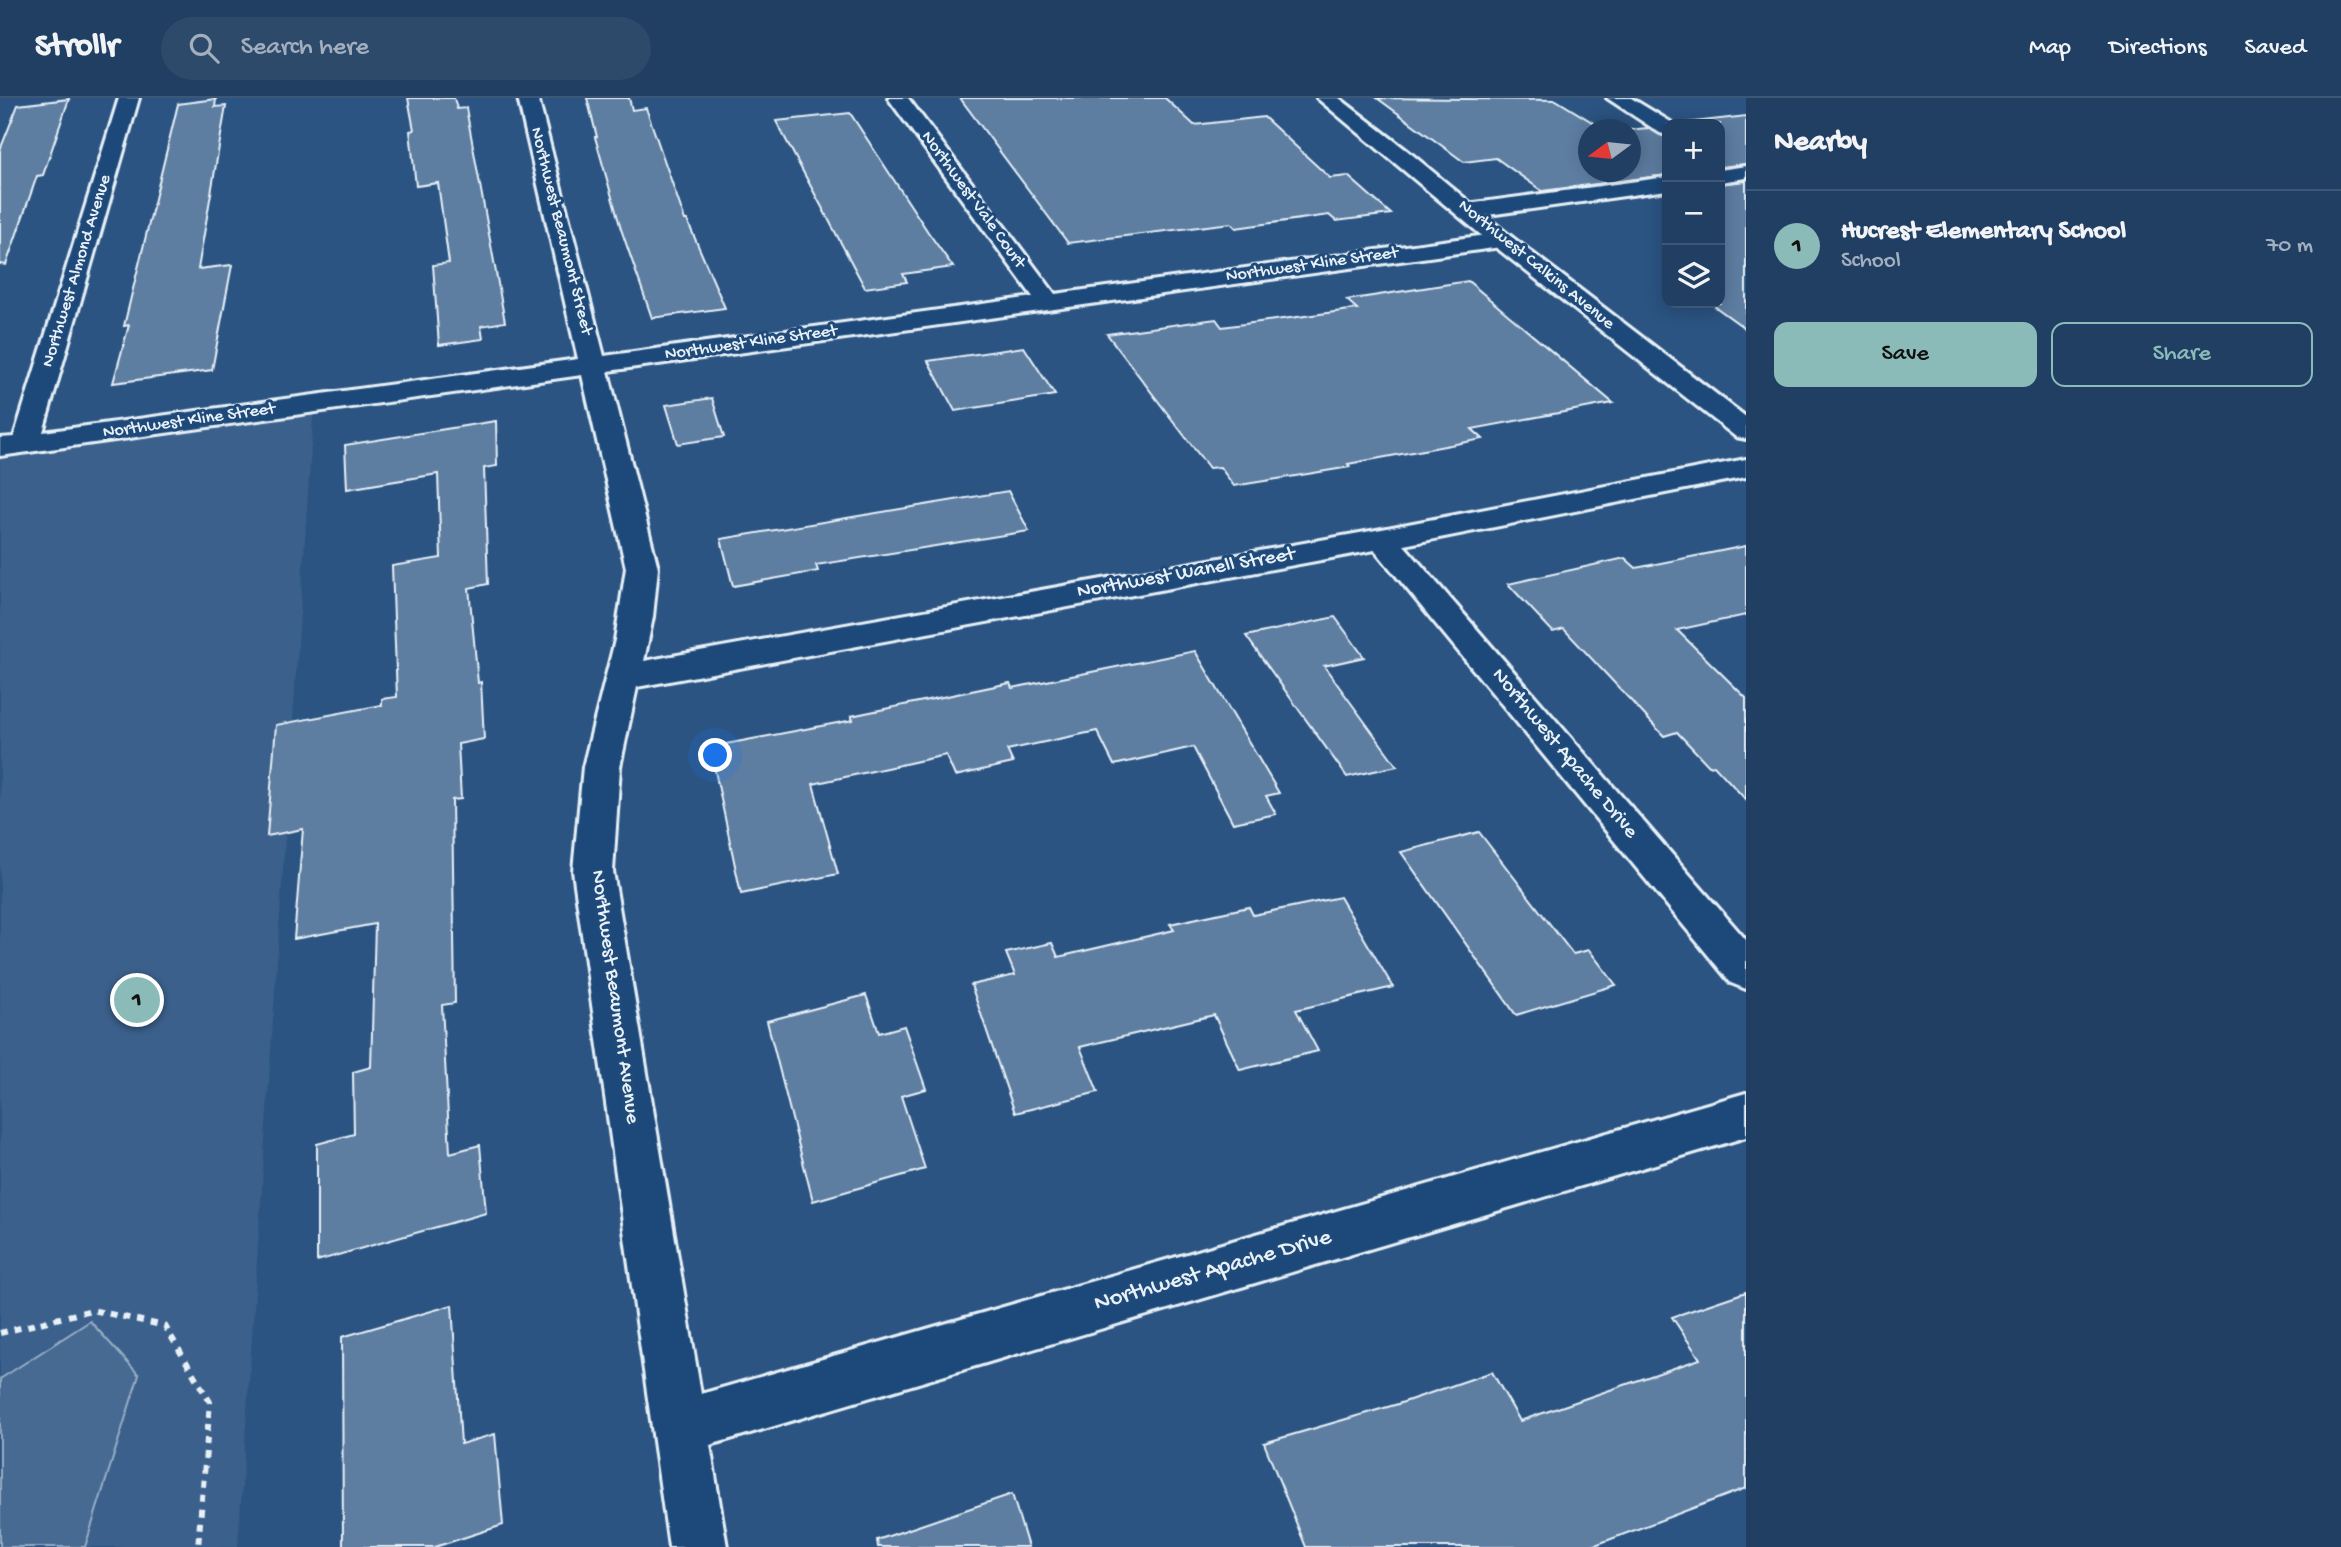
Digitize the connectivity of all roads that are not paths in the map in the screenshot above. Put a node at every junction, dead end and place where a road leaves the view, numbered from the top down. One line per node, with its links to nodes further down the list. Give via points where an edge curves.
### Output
1 (129, 98): 13 (street, Northwest Almond Avenue)
2 (528, 98): 11 (street, Northwest Beaumont Street)
3 (898, 98): 10 (street, Northwest Vale Court)
4 (1327, 98): 8 (street, Northwest Calkins Avenue)
5 (1617, 98): 6 (street)
6 (1662, 126)
7 (1662, 184): 8 (street)
8 (1468, 211): 9 (street, Northwest Calkins Avenue)
9 (1501, 240): 10 (street, Northwest Kline Street); 12 (street, Northwest Calkins Avenue)
10 (1048, 301): 11 (street, Northwest Kline Street)
11 (594, 365): 13 (street, Northwest Kline Street); 17 (street, Northwest Beaumont Avenue, via 642,568)
12 (1741, 423)
13 (26, 443): 14 (street, Northwest Kline Street)
14 (0, 447)
15 (1746, 468): 16 (street, Northwest Wanell Street)
16 (1382, 539): 17 (street, Northwest Wanell Street); 18 (street, Northwest Apache Drive)
17 (625, 677): 20 (street, Northwest Beaumont Avenue, via 604,753 593,871)
18 (1746, 970)
19 (1746, 1115): 20 (street, Northwest Apache Drive)
20 (680, 1427): 21 (street)
21 (698, 1547)

